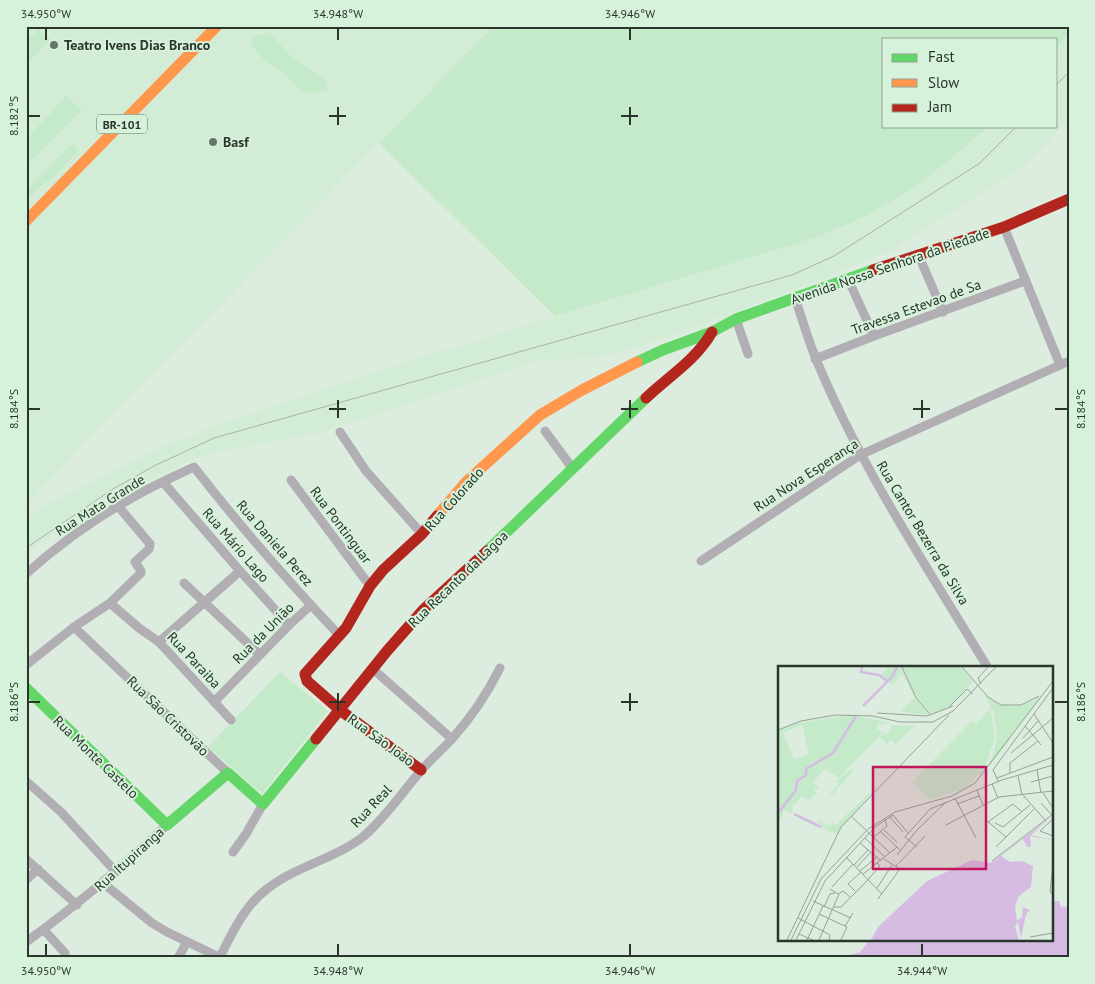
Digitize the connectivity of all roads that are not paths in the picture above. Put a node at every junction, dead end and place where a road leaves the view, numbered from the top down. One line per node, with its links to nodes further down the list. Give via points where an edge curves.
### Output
1 (217, 26): 3 (street, BR-101)
2 (1069, 199): 4 (street, Avenida Nossa Senhora da Piedade)
3 (26, 221)
4 (1004, 227): 5 (street, Avenida Nossa Senhora da Piedade); 7 (street)
5 (918, 254): 6 (street, Avenida Nossa Senhora da Piedade); 9 (street)
6 (848, 279): 8 (street, Avenida Nossa Senhora da Piedade); 12 (street)
7 (1025, 281): 9 (street, Travessa Estevao de Sa); 16 (street)
8 (795, 298): 10 (street, Avenida Nossa Senhora da Piedade); 14 (street, Rua Cantor Bezerra da Silva)
9 (943, 312): 12 (street, Travessa Estevao de Sa)
10 (736, 319): 11 (street, Avenida Nossa Senhora da Piedade); 13 (street)
11 (712, 332): 21 (street, Rua Recanto da Lagoa, via 691,359); 25 (street, Rua Colorado, via 663,350 548,410 466,482)
12 (874, 336): 14 (street, Travessa Estevao de Sa)
13 (748, 354)
14 (815, 359): 19 (street, Rua Cantor Bezerra da Silva)
15 (1069, 361): 16 (street, Rua Nova Esperança)
16 (1060, 365): 19 (street, Rua Nova Esperança)
17 (544, 431): 21 (street)
18 (340, 432): 25 (street, via 366,471)
19 (860, 455): 26 (street, Rua Nova Esperança); 40 (street, Rua Cantor Bezerra da Silva)
20 (194, 467): 23 (street, Rua Mata Grande); 33 (street, Rua Daniela Perez, via 227,510)
21 (573, 469): 42 (street, Rua Recanto da Lagoa, via 424,609)
22 (291, 480): 30 (street, Rua Pontinguar)
23 (163, 482): 24 (street, Rua Mata Grande); 27 (street, Rua Mário Lago)
24 (118, 506): 28 (street, Rua Mata Grande); 31 (street, via 151,545 135,562 141,573)
25 (422, 534): 30 (street, Rua Colorado)
26 (701, 561)
27 (240, 571): 32 (street); 34 (street, Rua Mário Lago)
28 (26, 574)
29 (184, 583): 32 (street)
30 (370, 586): 36 (street, Rua Colorado)
31 (110, 603): 35 (street); 37 (street, Rua Paraiba)
32 (204, 603): 37 (street); 38 (street)
33 (311, 605): 34 (street, Rua da União); 36 (street, Rua Daniela Perez)
34 (289, 625): 38 (street, Rua da União)
35 (74, 627): 39 (street); 49 (street, Rua São Cristovão)
36 (339, 635): 45 (street, Rua Colorado, via 305,674 307,681)
37 (159, 642): 44 (street, Rua Paraiba)
38 (259, 654): 44 (street, Rua da União)
39 (26, 665)
40 (987, 666)
41 (500, 668): 47 (street, Rua Real, via 473,714)
42 (373, 669): 45 (street, Rua Recanto da Lagoa); 47 (street)
43 (26, 688): 52 (street, Rua Monte Castelo)
44 (214, 702): 46 (street, Rua Paraiba)
45 (340, 710): 48 (street, Rua São João); 51 (street, Rua Recanto da Lagoa)
46 (231, 720)
47 (452, 739): 48 (street, Rua Real)
48 (421, 770): 63 (street, Rua Real, via 365,834 345,849 276,883 260,895 243,916)
49 (228, 773): 51 (street, Rua São Cristovão); 52 (street, Rua Itupiranga)
50 (26, 781): 56 (street, via 61,812)
51 (263, 804): 53 (street, Rua Recanto da Lagoa)
52 (167, 825): 56 (street, Rua Itupiranga)
53 (233, 852)
54 (26, 859): 55 (street)
55 (38, 869): 57 (street); 59 (street)
56 (116, 872): 58 (street, Rua Itupiranga)
57 (26, 880)
58 (103, 883): 59 (street, Rua Itupiranga); 62 (street, via 142,916)
59 (77, 905): 60 (street, Rua Itupiranga)
60 (44, 930): 61 (street, Rua Itupiranga); 64 (street, via 66,953)
61 (26, 942)
62 (187, 942): 63 (street); 65 (street)
63 (220, 957)
64 (65, 958)
65 (178, 958)

